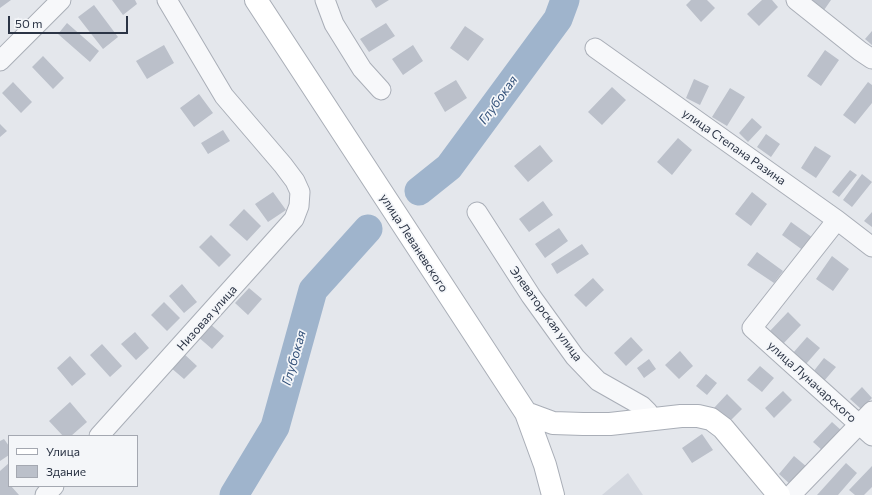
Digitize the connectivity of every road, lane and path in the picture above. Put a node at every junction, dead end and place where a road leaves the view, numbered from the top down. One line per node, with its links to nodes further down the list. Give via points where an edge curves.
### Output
1 (61, 0): 8 (street)
2 (167, 0): 16 (street, Низовая улица, via 224,96 295,181 300,192 299,206 294,219)
3 (256, 0): 13 (street, улица Леваневского)
4 (325, 0): 9 (street, via 338,31 362,69)
5 (796, 0): 7 (street)
6 (595, 48): 11 (street, улица Степана Разина)
7 (872, 59)
8 (0, 61)
9 (381, 90)
10 (477, 212): 14 (street, Элеваторская улица, via 531,296 575,357 598,381 642,406)
11 (837, 220): 12 (street, улица Степана Разина); 15 (street, улица Луначарского, via 752,328)
12 (872, 247)
13 (526, 413): 14 (street, via 553,423 610,424); 19 (street, улица Леваневского)
14 (650, 419): 20 (street, via 698,416 711,419 723,428)
15 (868, 424): 21 (street)
16 (100, 435)
17 (53, 487): 18 (street)
18 (45, 495)
19 (553, 495)
20 (779, 495)
21 (791, 495)

